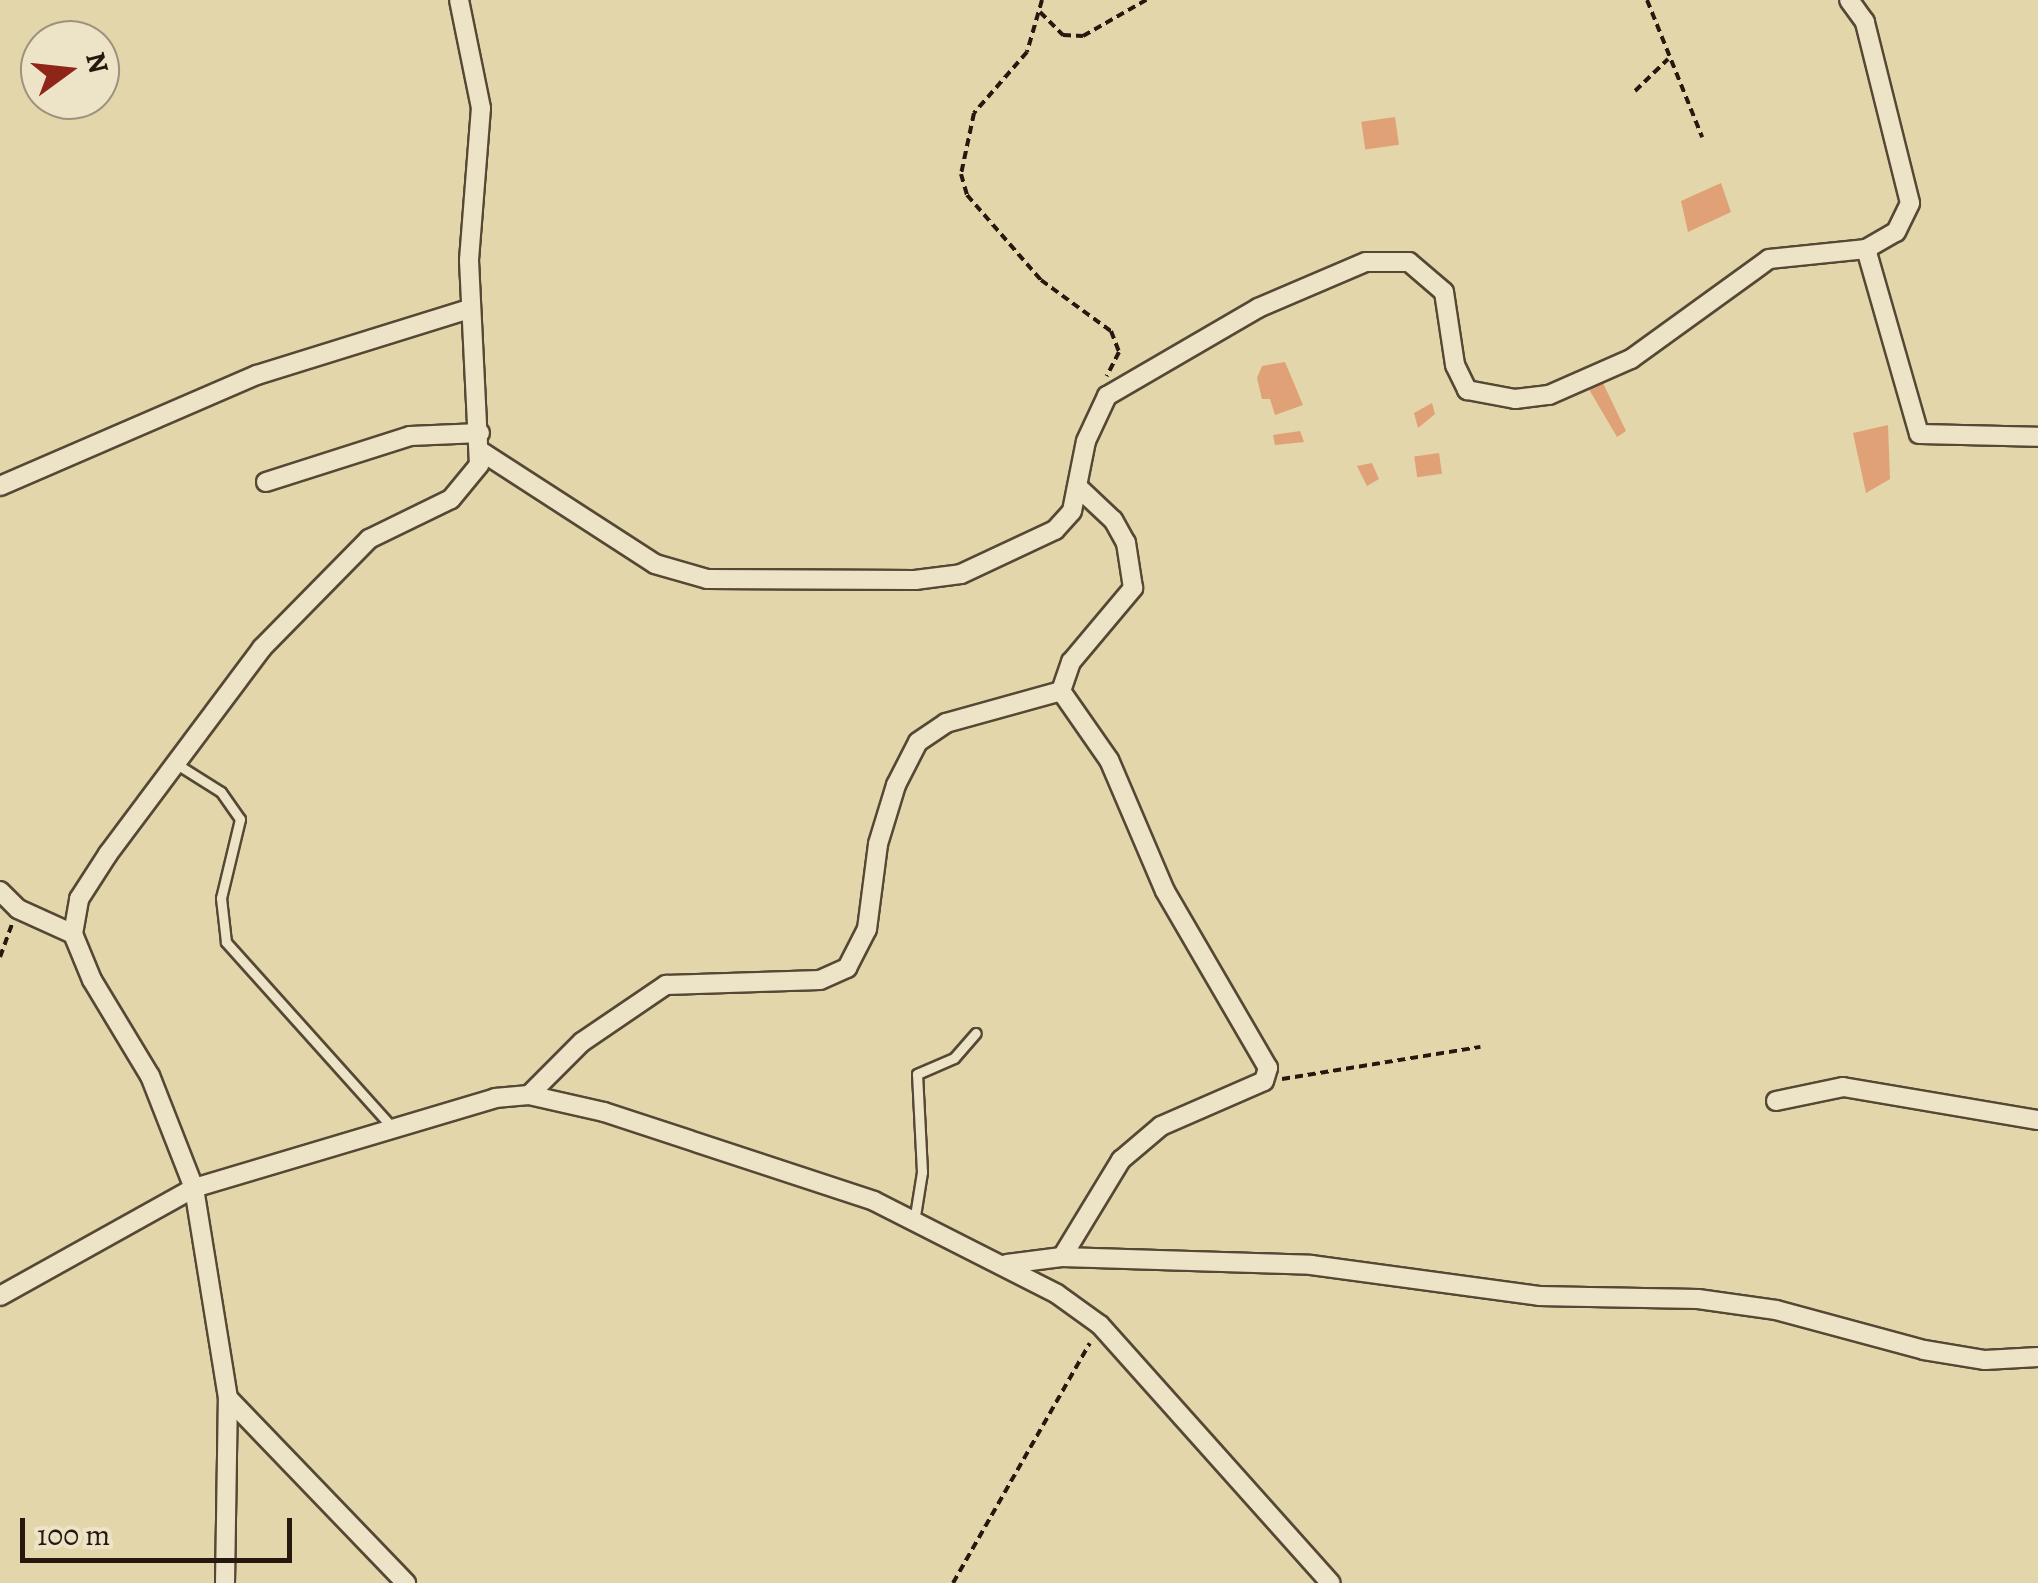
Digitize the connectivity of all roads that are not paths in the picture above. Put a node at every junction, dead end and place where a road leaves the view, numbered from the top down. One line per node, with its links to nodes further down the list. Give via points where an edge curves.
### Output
1 (459, 0): 4 (street, via 481,108)
2 (1849, 0): 3 (street, via 1865,22 1910,203 1896,232)
3 (1866, 249): 6 (street, via 1919,434); 10 (street, via 1769,259 1631,359 1549,396 1515,399 1467,390 1455,365 1444,292 1409,262 1382,257 1258,308 1107,396 1086,441)
4 (469, 309): 5 (street); 9 (street, via 257,375)
5 (480, 432): 7 (street); 8 (street, via 410,436)
6 (2038, 437)
7 (482, 452): 10 (street, via 606,537 656,564 707,579 961,574 1055,530 1072,511); 12 (street, via 451,499 386,526 308,596)
8 (266, 482)
9 (0, 486)
10 (1078, 487): 11 (street, via 1113,520 1126,543 1133,588 1071,662)
11 (1060, 691): 16 (street, via 946,723 918,742 878,844 864,941 847,968 820,980 666,985 582,1042); 22 (street, via 1109,760 1165,891 1262,1047 1268,1068 1264,1081 1161,1126 1121,1160)
12 (175, 763): 14 (street, via 80,900); 19 (lane, via 221,792 240,818 222,898 226,942)
13 (0, 891): 14 (street, via 18,909)
14 (73, 934): 20 (street, via 92,980 150,1076)
15 (976, 1033): 21 (lane, via 954,1058 917,1074 922,1172)
16 (529, 1095): 19 (street, via 495,1098); 21 (street, via 604,1112 824,1184)
17 (1776, 1101): 18 (street, via 1843,1088)
18 (2038, 1120)
19 (394, 1130): 20 (street)
20 (194, 1188): 24 (street); 26 (street)
21 (914, 1222): 23 (street)
22 (1062, 1257): 23 (street); 25 (street, via 1311,1265 1539,1296 1698,1299 1776,1310 1924,1350 1985,1360)
23 (1007, 1264): 29 (street, via 1100,1326)
24 (0, 1296)
25 (2038, 1357)
26 (228, 1398): 27 (street); 28 (street)
27 (225, 1583)
28 (406, 1583)
29 (1331, 1583)

